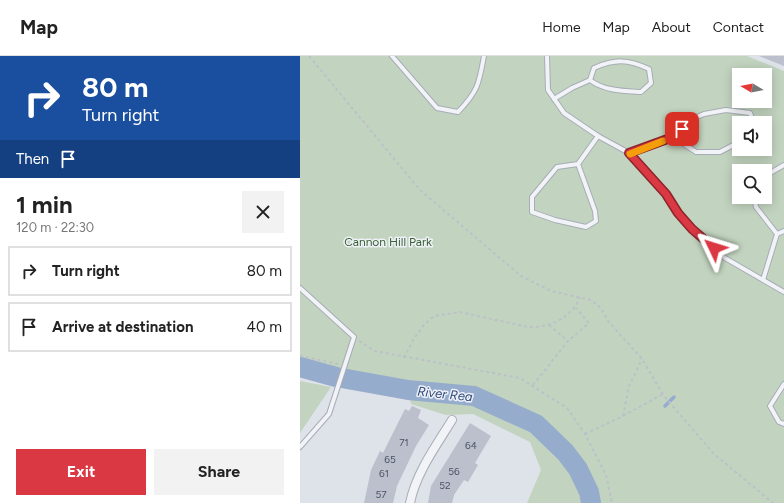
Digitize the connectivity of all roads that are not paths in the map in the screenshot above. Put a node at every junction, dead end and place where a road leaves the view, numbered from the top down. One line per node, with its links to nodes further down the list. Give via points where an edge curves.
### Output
1 (392, 56): 2 (lane, via 437,108 458,112 473,97 480,79)
2 (484, 56)
3 (547, 56): 7 (lane, via 548,90)
4 (617, 56): 5 (lane)
5 (620, 61): 6 (lane, via 608,62 594,68); 6 (lane, via 636,63 649,69 651,83 641,92 620,91 596,85)
6 (590, 80): 7 (lane)
7 (554, 100): 9 (lane, via 564,113)
8 (751, 116): 10 (lane, via 750,113 726,110 704,114 690,120)
9 (598, 136): 12 (lane); 13 (lane)
10 (673, 137): 11 (lane, via 696,152 720,152); 12 (lane)
11 (732, 146)
12 (629, 153): 19 (lane, via 666,194 692,229 725,258)
13 (578, 164): 13 (lane, via 557,167 532,197 532,212 586,227 596,221 596,211)
14 (784, 165): 15 (lane)
15 (772, 172)
16 (755, 204): 18 (lane)
17 (784, 231): 18 (lane)
18 (776, 234): 19 (lane)
19 (763, 280): 21 (lane)
20 (300, 288): 25 (lane, via 354,336 329,414)
21 (784, 292)
22 (784, 384): 24 (lane, via 770,406 779,422)
23 (452, 420): 26 (street, via 412,489)
24 (784, 424)
25 (300, 447)
26 (410, 503)

